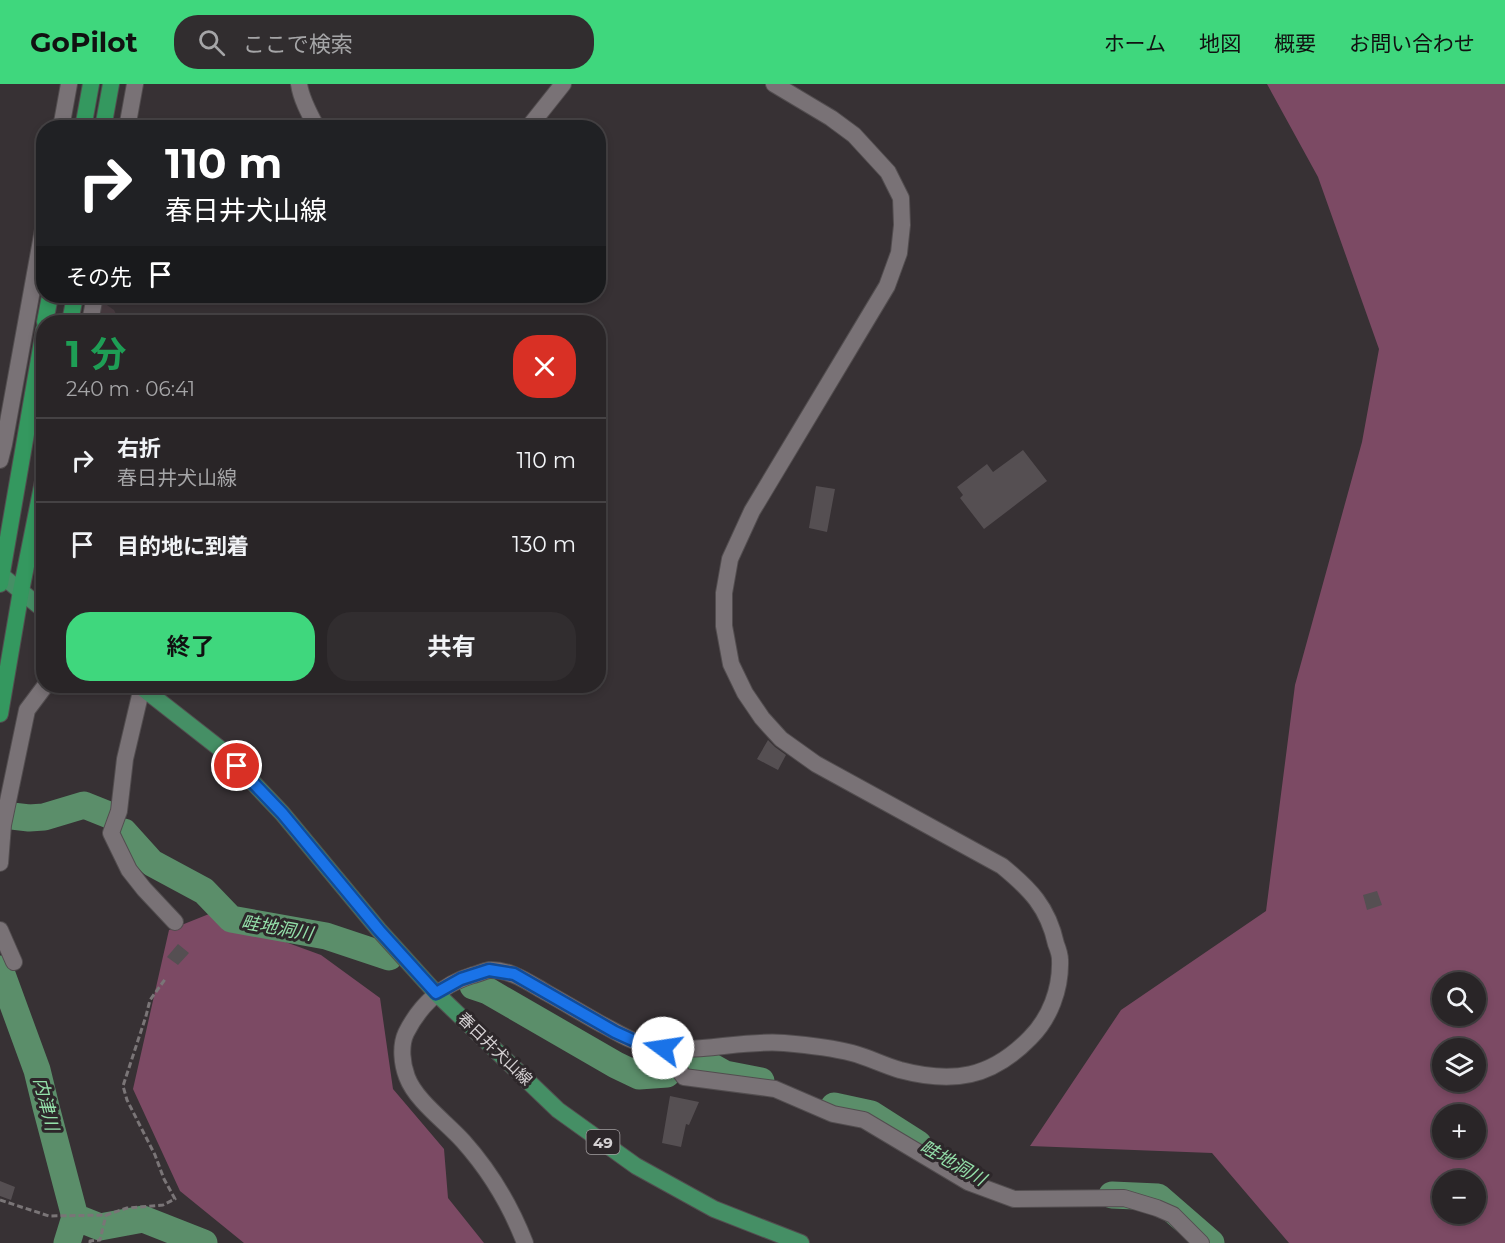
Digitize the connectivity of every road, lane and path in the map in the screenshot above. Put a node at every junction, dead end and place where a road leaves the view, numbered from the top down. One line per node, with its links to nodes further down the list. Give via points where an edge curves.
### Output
1 (69, 84): 8 (street)
2 (91, 84): 9 (highway)
3 (111, 84): 10 (highway)
4 (135, 84): 11 (street)
5 (299, 84): 12 (street)
6 (563, 84): 13 (street)
7 (774, 84): 31 (street, via 831,118 870,151 888,172 901,198 902,225 899,253 887,286 752,511 730,559 724,592 724,626 732,664 756,710 781,739 816,764 1002,866 1023,884 1053,927 1060,960 1057,991 1035,1034 1019,1049 993,1067 965,1076 935,1077 899,1070 824,1046 765,1041 698,1049)
8 (62, 120)
9 (84, 120)
10 (104, 120)
11 (128, 120)
12 (313, 120)
13 (534, 120)
14 (36, 269): 16 (street)
15 (36, 375): 18 (highway)
16 (0, 460)
17 (36, 516): 19 (highway)
18 (0, 578): 19 (main road)
19 (21, 591): 20 (main road); 24 (highway)
20 (36, 603)
21 (40, 693): 25 (street, via 27,710 3,825)
22 (139, 693): 26 (street, via 111,832 129,870)
23 (150, 693): 30 (main road, 春日井犬山線 / 49, via 223,751 282,813)
24 (0, 714)
25 (0, 863)
26 (175, 922)
27 (0, 930): 28 (street)
28 (14, 962)
29 (166, 978): 33 (path, via 150,1000 123,1086 175,1199 163,1205 127,1208)
30 (436, 993): 31 (street, via 489,970 514,974 615,1032); 35 (street, via 415,1016 404,1037 402,1057 408,1080 488,1173 516,1219); 36 (main road, 春日井犬山線 / 49, via 558,1110 636,1166 714,1209)
31 (663, 1048): 37 (street, via 684,1077 775,1089 833,1114 864,1120 968,1182 1014,1199 1124,1198 1173,1215)
32 (0, 1200): 33 (path, via 50,1216)
33 (106, 1215): 34 (path, via 100,1240)
34 (90, 1243)
35 (525, 1243)
36 (801, 1243)
37 (1201, 1243)

